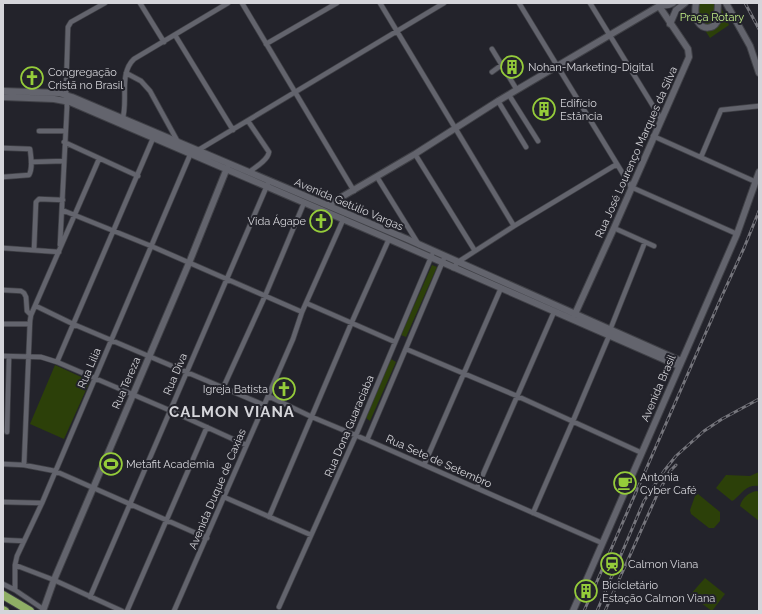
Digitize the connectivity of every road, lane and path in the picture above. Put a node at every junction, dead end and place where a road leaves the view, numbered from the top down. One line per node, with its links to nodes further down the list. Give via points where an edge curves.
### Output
1 (105, 3): 34 (street, via 69,24)
2 (140, 3): 20 (street)
3 (228, 3): 18 (street)
4 (242, 3): 21 (street)
5 (337, 3): 21 (street)
6 (380, 3): 17 (street)
7 (444, 3): 17 (street)
8 (520, 3): 25 (street)
9 (590, 3): 19 (street)
10 (673, 3): 15 (main road, via 665,6)
11 (685, 3): 16 (main road, via 676,10)
12 (696, 3): 13 (main road, via 698,22 708,28 717,22)
13 (718, 3)
14 (726, 3): 28 (main road, via 750,46)
15 (661, 4): 16 (main road, Rua José Lourenço Marques da Silva); 19 (main road)
16 (670, 24): 37 (main road, Rua José Lourenço Marques da Silva, via 688,49 689,57)
17 (397, 32): 31 (street); 40 (street)
18 (175, 35): 20 (street); 41 (street)
19 (609, 35): 25 (main road); 37 (street)
20 (164, 42): 27 (street, via 134,59 127,67)
21 (266, 44): 31 (street)
22 (492, 49): 24 (street)
23 (511, 58): 24 (street)
24 (502, 64): 26 (street); 29 (street)
25 (558, 66): 29 (main road); 59 (street)
26 (492, 72)
27 (126, 73): 39 (street); 47 (street, via 142,82 150,91)
28 (759, 73)
29 (517, 90): 32 (main road)
30 (3, 91): 34 (main road, Avenida Getúlio Vargas)
31 (296, 92): 38 (street); 69 (street)
32 (509, 95): 35 (main road); 48 (street)
33 (3, 97): 34 (main road, Avenida Getúlio Vargas)
34 (66, 98): 39 (main road, Avenida Getúlio Vargas); 43 (street)
35 (498, 101): 40 (main road); 49 (street)
36 (759, 106): 54 (street, via 721,110)
37 (661, 119): 45 (main road, Rua José Lourenço Marques da Silva)
38 (248, 121): 41 (street); 61 (street, via 269,152 267,158)
39 (122, 122): 44 (main road, Avenida Getúlio Vargas)
40 (455, 128): 52 (main road); 78 (street)
41 (233, 130): 51 (street)
42 (39, 131): 43 (street)
43 (65, 131): 46 (street)
44 (154, 136): 47 (main road, Avenida Getúlio Vargas); 53 (main road, Avenida Getúlio Vargas); 63 (street)
45 (653, 136): 54 (street); 68 (main road, Rua José Lourenço Marques da Silva)
46 (64, 142): 55 (street); 56 (street)
47 (178, 142): 51 (main road, Avenida Getúlio Vargas)
48 (538, 142)
49 (526, 147)
50 (3, 148): 57 (street, via 30,149)
51 (198, 151): 53 (street); 58 (main road, Avenida Getúlio Vargas)
52 (415, 154): 65 (main road); 91 (street)
53 (190, 155): 60 (main road, Avenida Getúlio Vargas); 85 (street, Rua Lilia)
54 (701, 157): 66 (street)
55 (99, 159): 63 (street); 76 (street)
56 (64, 161): 57 (street); 71 (street)
57 (31, 162): 64 (street, via 29,175)
58 (229, 164): 60 (main road, Rua Tereza); 61 (main road, Avenida Getúlio Vargas)
59 (617, 164): 68 (street); 78 (street)
60 (226, 170): 67 (main road, Avenida Getúlio Vargas); 95 (main road, Rua Tereza)
61 (249, 172): 67 (main road, Avenida Getúlio Vargas)
62 (759, 172): 66 (main road, Avenida Brasil)
63 (138, 176): 80 (street)
64 (3, 177)
65 (377, 177): 69 (main road); 84 (street)
66 (756, 182): 81 (main road, Avenida Brasil)
67 (268, 184): 72 (main road, Avenida Getúlio Vargas); 73 (main road, Avenida Getúlio Vargas); 98 (street, Rua Diva)
68 (631, 187): 79 (main road, Rua José Lourenço Marques da Silva); 81 (street)
69 (354, 191): 70 (main road)
70 (342, 198): 73 (main road); 75 (main road)
71 (62, 200): 74 (street); 88 (street, via 39,199 36,202)
72 (304, 203): 77 (main road, Avenida Getúlio Vargas); 101 (street)
73 (328, 206): 75 (main road, Avenida Getúlio Vargas)
74 (62, 210): 76 (street); 89 (street)
75 (341, 211): 77 (street); 84 (main road, Avenida Getúlio Vargas)
76 (75, 215): 80 (street); 89 (street)
77 (343, 220): 82 (main road, Avenida Getúlio Vargas); 102 (street, Avenida Duque de Caxias)
78 (514, 226): 91 (street)
79 (614, 228): 83 (street); 106 (main road, Rua José Lourenço Marques da Silva)
80 (114, 231): 85 (street); 110 (street)
81 (737, 234): 121 (main road, Avenida Brasil)
82 (389, 239): 93 (main road, Avenida Getúlio Vargas); 111 (street)
83 (645, 242): 86 (street); 112 (street)
84 (419, 245): 90 (main road, Avenida Getúlio Vargas)
85 (151, 246): 95 (street); 113 (street, Rua Lilia)
86 (654, 246)
87 (3, 248): 88 (street)
88 (34, 250): 89 (street)
89 (59, 251): 103 (street)
90 (434, 251): 92 (main road, Avenida Getúlio Vargas); 93 (street, Rua Dona Guaraciaba)
91 (475, 251): 94 (street)
92 (445, 256): 94 (main road, Avenida Getúlio Vargas); 96 (street)
93 (430, 258): 96 (main road, Avenida Getúlio Vargas); 114 (street, Rua Dona Guaraciaba)
94 (458, 262): 97 (street); 106 (main road, Avenida Getúlio Vargas)
95 (188, 263): 98 (street); 118 (main road, Rua Tereza)
96 (442, 263): 97 (main road, Avenida Getúlio Vargas); 115 (street)
97 (453, 268): 99 (main road, Avenida Getúlio Vargas)
98 (226, 280): 101 (street); 122 (street, Rua Diva)
99 (501, 288): 105 (main road, Avenida Getúlio Vargas); 123 (street)
100 (3, 290): 107 (street, via 24,293 27,311)
101 (265, 296): 104 (street); 125 (street)
102 (306, 303): 104 (street, Avenida Duque de Caxias); 111 (street)
103 (36, 306): 107 (street); 110 (street)
104 (302, 312): 127 (street, Avenida Duque de Caxias)
105 (554, 312): 106 (main road, via 570,316); 112 (main road, Avenida Getúlio Vargas); 128 (street)
106 (575, 314): 112 (main road, Avenida Getúlio Vargas)
107 (32, 315): 109 (street)
108 (3, 324): 109 (street)
109 (29, 324): 119 (street)
110 (73, 324): 113 (street); 120 (street)
111 (351, 324): 114 (street); 131 (street)
112 (610, 333): 121 (main road, Avenida Getúlio Vargas); 132 (street)
113 (111, 341): 118 (street); 124 (street, Rua Lilia)
114 (395, 342): 135 (street, Rua Dona Guaraciaba)
115 (406, 349): 123 (street); 136 (street)
116 (3, 356): 117 (street)
117 (9, 357): 119 (street); 134 (street)
118 (149, 357): 122 (street); 126 (main road, Rua Tereza)
119 (29, 358): 120 (street, via 41,357); 140 (street)
120 (57, 362): 124 (street)
121 (680, 363): 138 (main road, Avenida Brasil)
122 (186, 373): 125 (street); 130 (street, Rua Diva)
123 (464, 374): 128 (street); 141 (street)
124 (95, 378): 126 (street); 142 (street, Rua Lilia)
125 (223, 388): 129 (street)
126 (133, 394): 130 (street); 143 (main road, Rua Tereza)
127 (268, 396): 129 (street, Avenida Duque de Caxias); 131 (street, Rua Sete de Setembro)
128 (517, 396): 132 (street); 144 (street)
129 (264, 405): 137 (street, Avenida Duque de Caxias)
130 (170, 410): 133 (street); 148 (street, Rua Diva)
131 (312, 417): 135 (street, Rua Sete de Setembro); 150 (street)
132 (574, 421): 138 (street); 149 (street)
133 (207, 427): 137 (street); 151 (street)
134 (8, 432)
135 (356, 435): 136 (street, Rua Sete de Setembro); 152 (street, Rua Dona Guaraciaba)
136 (367, 440): 141 (street, Rua Sete de Setembro)
137 (246, 445): 145 (street, Avenida Duque de Caxias)
138 (642, 453): 156 (main road, Avenida Brasil)
139 (3, 464): 140 (street)
140 (24, 465): 142 (street)
141 (424, 465): 144 (street, Rua Sete de Setembro)
142 (55, 471): 143 (street); 147 (street, Rua Lilia)
143 (93, 487): 148 (street); 158 (main road, Rua Tereza)
144 (477, 488): 149 (street, Rua Sete de Setembro)
145 (224, 497): 150 (street); 153 (street, Avenida Duque de Caxias)
146 (3, 502): 147 (street)
147 (42, 503): 155 (street, Rua Lilia)
148 (130, 503): 151 (street); 162 (street, Rua Diva)
149 (533, 513): 156 (street, Rua Sete de Setembro)
150 (269, 517): 152 (street)
151 (167, 520): 153 (street); 167 (street)
152 (311, 535): 163 (street, Rua Dona Guaraciaba)
153 (206, 538): 168 (street, Avenida Duque de Caxias)
154 (3, 540): 155 (street)
155 (24, 541): 157 (street, Rua Lilia)
156 (602, 543): 169 (main road, Avenida Brasil)
157 (15, 565): 158 (street); 160 (street, Rua Lilia)
158 (54, 580): 162 (street); 164 (main road, Rua Tereza)
159 (3, 584): 160 (street)
160 (16, 590): 164 (street)
161 (3, 596): 165 (highway)
162 (90, 597): 166 (street)
163 (279, 607)
164 (43, 610)
165 (30, 611)
166 (122, 611)
167 (127, 611)
168 (174, 611)
169 (573, 611)

